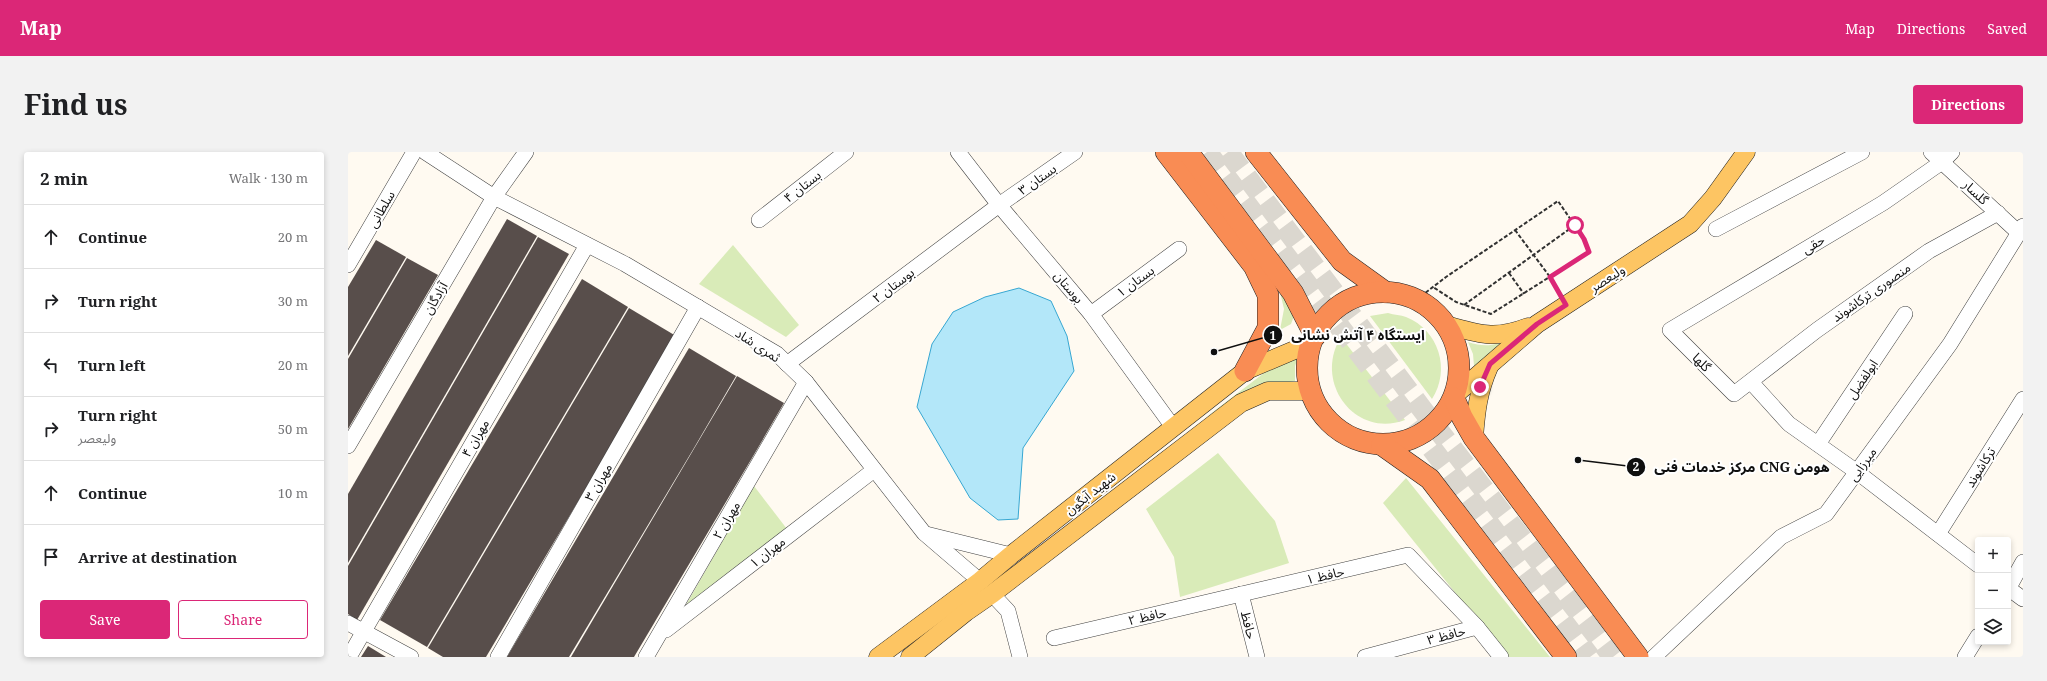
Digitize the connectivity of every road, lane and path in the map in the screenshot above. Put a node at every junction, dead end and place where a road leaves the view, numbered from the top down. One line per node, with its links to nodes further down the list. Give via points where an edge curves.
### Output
1 (414, 152): 24 (street, سلطانی)
2 (425, 152): 13 (street)
3 (526, 152): 13 (street, آزادگان)
4 (846, 152): 16 (street, بستان ۴)
5 (958, 152): 14 (street, بوستان)
6 (1075, 152): 14 (street, بستان ۳)
7 (1166, 152): 42 (highway, via 1254,266 1268,295 1268,328)
8 (1188, 152): 39 (highway, via 1293,293)
9 (1256, 152): 28 (highway, via 1342,261)
10 (1746, 152): 32 (main road, ولیعصر, via 1713,198 1690,224)
11 (1862, 152): 18 (street)
12 (1942, 155): 15 (street, گلسار); 38 (street, حقی, via 1883,203)
13 (494, 197): 21 (street, ثمری شاد); 53 (street, آزادگان)
14 (999, 205): 34 (street, بوستان); 40 (street, بوستان ۲)
15 (1998, 213): 20 (street, گلسار); 44 (street, منصوری ترکاشوند, via 1929,251 1817,330)
16 (759, 220)
17 (1575, 225): 19 (path, via 1558,201); 23 (path); 26 (path, via 1589,252)
18 (1716, 229)
19 (1515, 230): 23 (path); 27 (path)
20 (2021, 230): 55 (street, میرزایی, via 1950,344)
21 (586, 245): 33 (street, ثمری شاد, via 625,264); 72 (street, مهران ۴)
22 (1179, 249): 34 (street, بستان ۱)
23 (1534, 254): 25 (path); 26 (path)
24 (348, 265)
25 (1508, 273): 29 (path); 31 (path)
26 (1550, 277): 29 (path); 32 (path)
27 (1433, 287): 30 (path); 31 (path)
28 (1385, 292): 30 (highway); 39 (highway, via 1369,293 1339,306 1327,316)
29 (1524, 294): 31 (path, via 1491,314)
30 (1416, 300): 37 (highway, via 1430,308)
31 (1464, 305)
32 (1566, 305): 36 (main road, ولیعصر)
33 (698, 307): 40 (street, ثمری شاد, via 777,354); 78 (street, مهران ۳)
34 (1091, 314): 49 (street, بوستان)
35 (1905, 314): 51 (street, ابولفضل)
36 (1537, 324): 37 (main road, via 1510,334 1484,335); 41 (main road, ولیعصر)
37 (1446, 325): 47 (highway, via 1457,346 1460,370)
38 (1670, 330): 46 (street, گلها)
39 (1313, 339): 42 (main road, شهید آبگون); 45 (highway, via 1307,367)
40 (787, 364): 43 (street, ثمری شاد)
41 (1490, 364): 47 (main road, ولیعصر); 50 (main road, via 1480,387 1476,405)
42 (1245, 370): 49 (main road, شهید آبگون)
43 (806, 382): 54 (street, ثمری شاد); 73 (street, مهران ۲)
44 (1751, 382): 46 (street, منصوری ترکاشوند); 51 (street, via 1789,424)
45 (1310, 390): 52 (highway, via 1320,412 1337,429 1358,441); 57 (main road, شهید آبگون, via 1268,391 1241,403)
46 (1734, 394)
47 (1455, 396): 50 (highway, via 1462,417); 52 (highway, via 1439,421 1427,431 1408,440)
48 (2023, 399): 59 (street, ترکاشوند)
49 (1173, 427): 56 (main road, شهید آبگون)
50 (1474, 438): 87 (highway)
51 (1818, 444): 55 (street)
52 (1382, 445): 86 (highway, via 1430,479)
53 (348, 446)
54 (874, 470): 58 (street, ثمری شاد); 73 (street, ۱ مهران)
55 (1857, 472): 59 (street); 88 (street, میرزایی, via 1826,514 1781,538)
56 (1096, 488): 57 (main road); 60 (main road, شهید آبگون)
57 (1109, 504): 67 (main road, شهید آبگون)
58 (924, 533): 60 (street); 64 (street, ثمری شاد)
59 (1938, 534): 63 (street)
60 (1011, 555): 64 (main road, شهید آبگون)
61 (1408, 555): 68 (street, حافظ ۱); 71 (street, حافظ ۳)
62 (2023, 562): 65 (street)
63 (1975, 563)
64 (980, 582): 80 (main road, شهید آبگون)
65 (2011, 583)
66 (2011, 590): 69 (street)
67 (992, 594): 81 (main road, شهید آبگون); 82 (street, via 1008,611)
68 (1241, 594): 74 (street, حافظ ۲); 83 (street, حافظ)
69 (2023, 599)
70 (348, 623): 72 (street)
71 (1477, 627): 84 (street, حافظ ۳); 85 (street)
72 (363, 632): 76 (street, مهران ۴); 77 (street)
73 (660, 635): 79 (street, مهران ۲)
74 (1054, 638)
75 (1975, 641): 89 (street)
76 (349, 657)
77 (411, 657)
78 (498, 657)
79 (646, 657)
80 (878, 657)
81 (910, 657)
82 (1020, 657)
83 (1257, 657)
84 (1365, 657)
85 (1501, 657)
86 (1566, 657)
87 (1638, 657)
88 (1654, 657)
89 (1965, 657)

